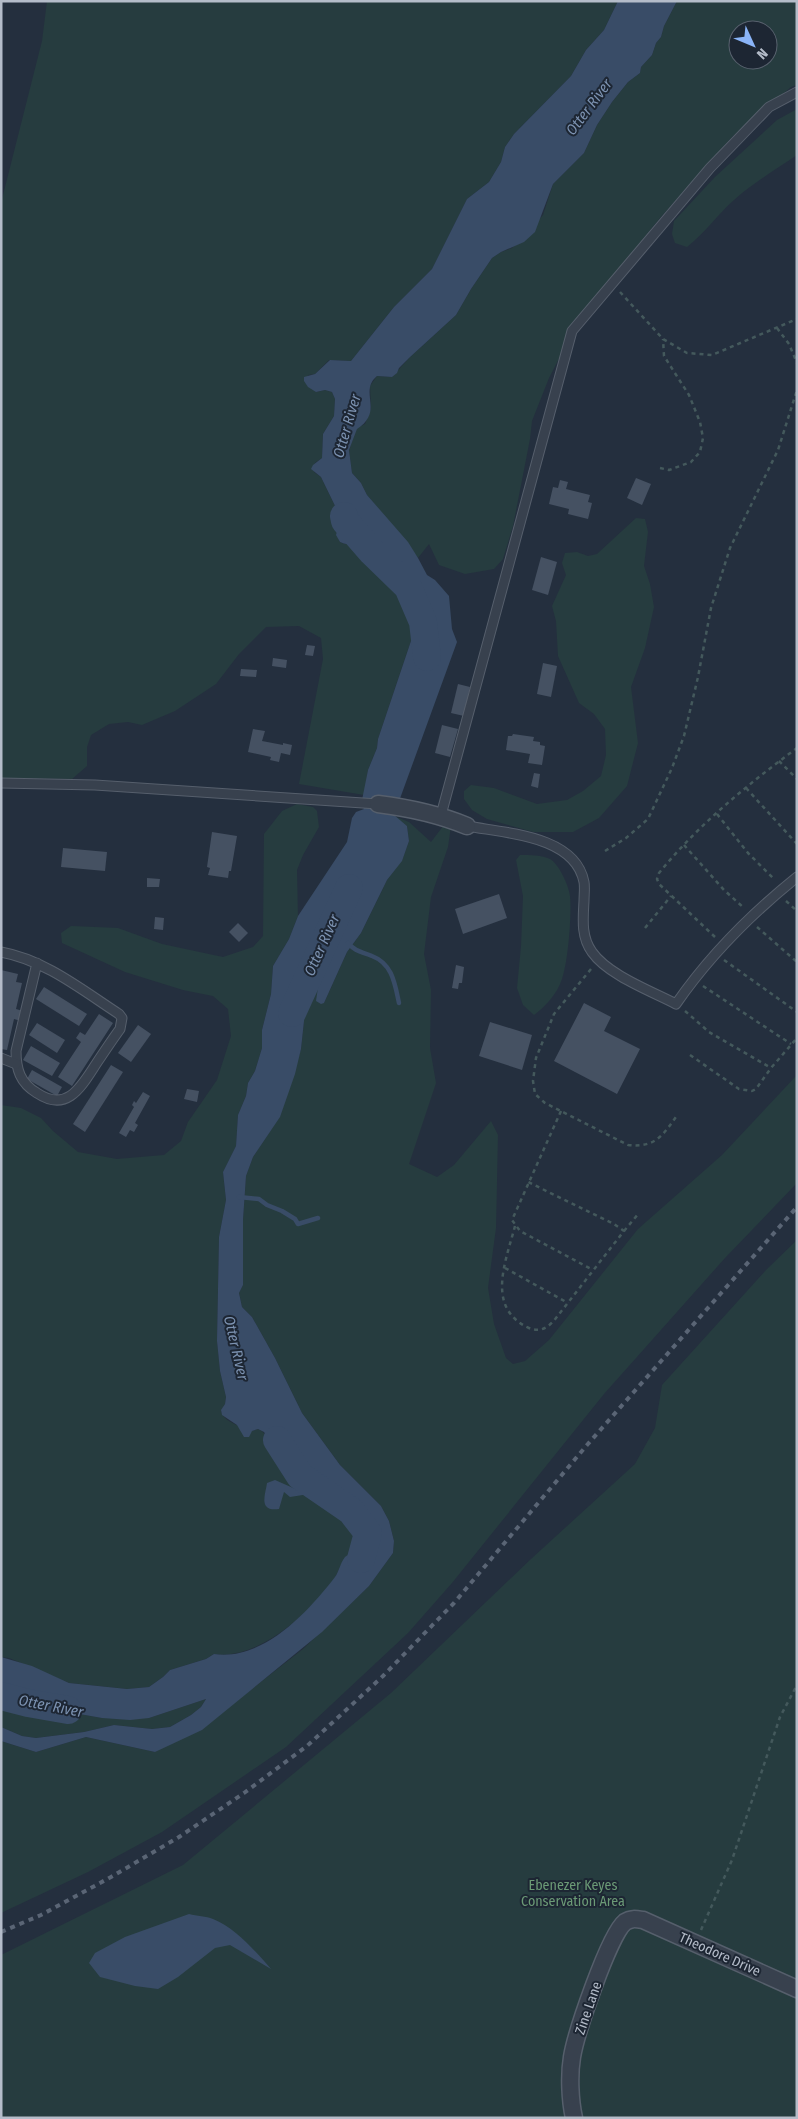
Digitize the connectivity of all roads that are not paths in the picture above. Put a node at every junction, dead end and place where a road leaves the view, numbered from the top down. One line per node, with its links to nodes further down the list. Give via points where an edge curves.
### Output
1 (797, 92): 4 (lane, via 769,106 710,168 572,331)
2 (1, 783): 3 (lane, via 95,785)
3 (378, 804): 4 (street, via 416,808)
4 (441, 815): 5 (street)
5 (467, 826): 6 (lane, via 540,840 558,846 570,856 584,882 584,935 591,952 613,971 676,1004 723,944)
6 (797, 877)
7 (1, 952): 8 (lane)
8 (37, 963): 10 (lane, via 16,1051); 10 (lane, via 119,1014 122,1023 80,1088 70,1097 52,1101 44,1098 25,1085)
9 (1, 1058): 10 (lane)
10 (16, 1064)
11 (643, 1920): 12 (street, Theodore Drive); 13 (street, Zine Lane, via 634,1918 618,1930 585,2012 572,2058 571,2106)
12 (797, 1989)
13 (574, 2118)

